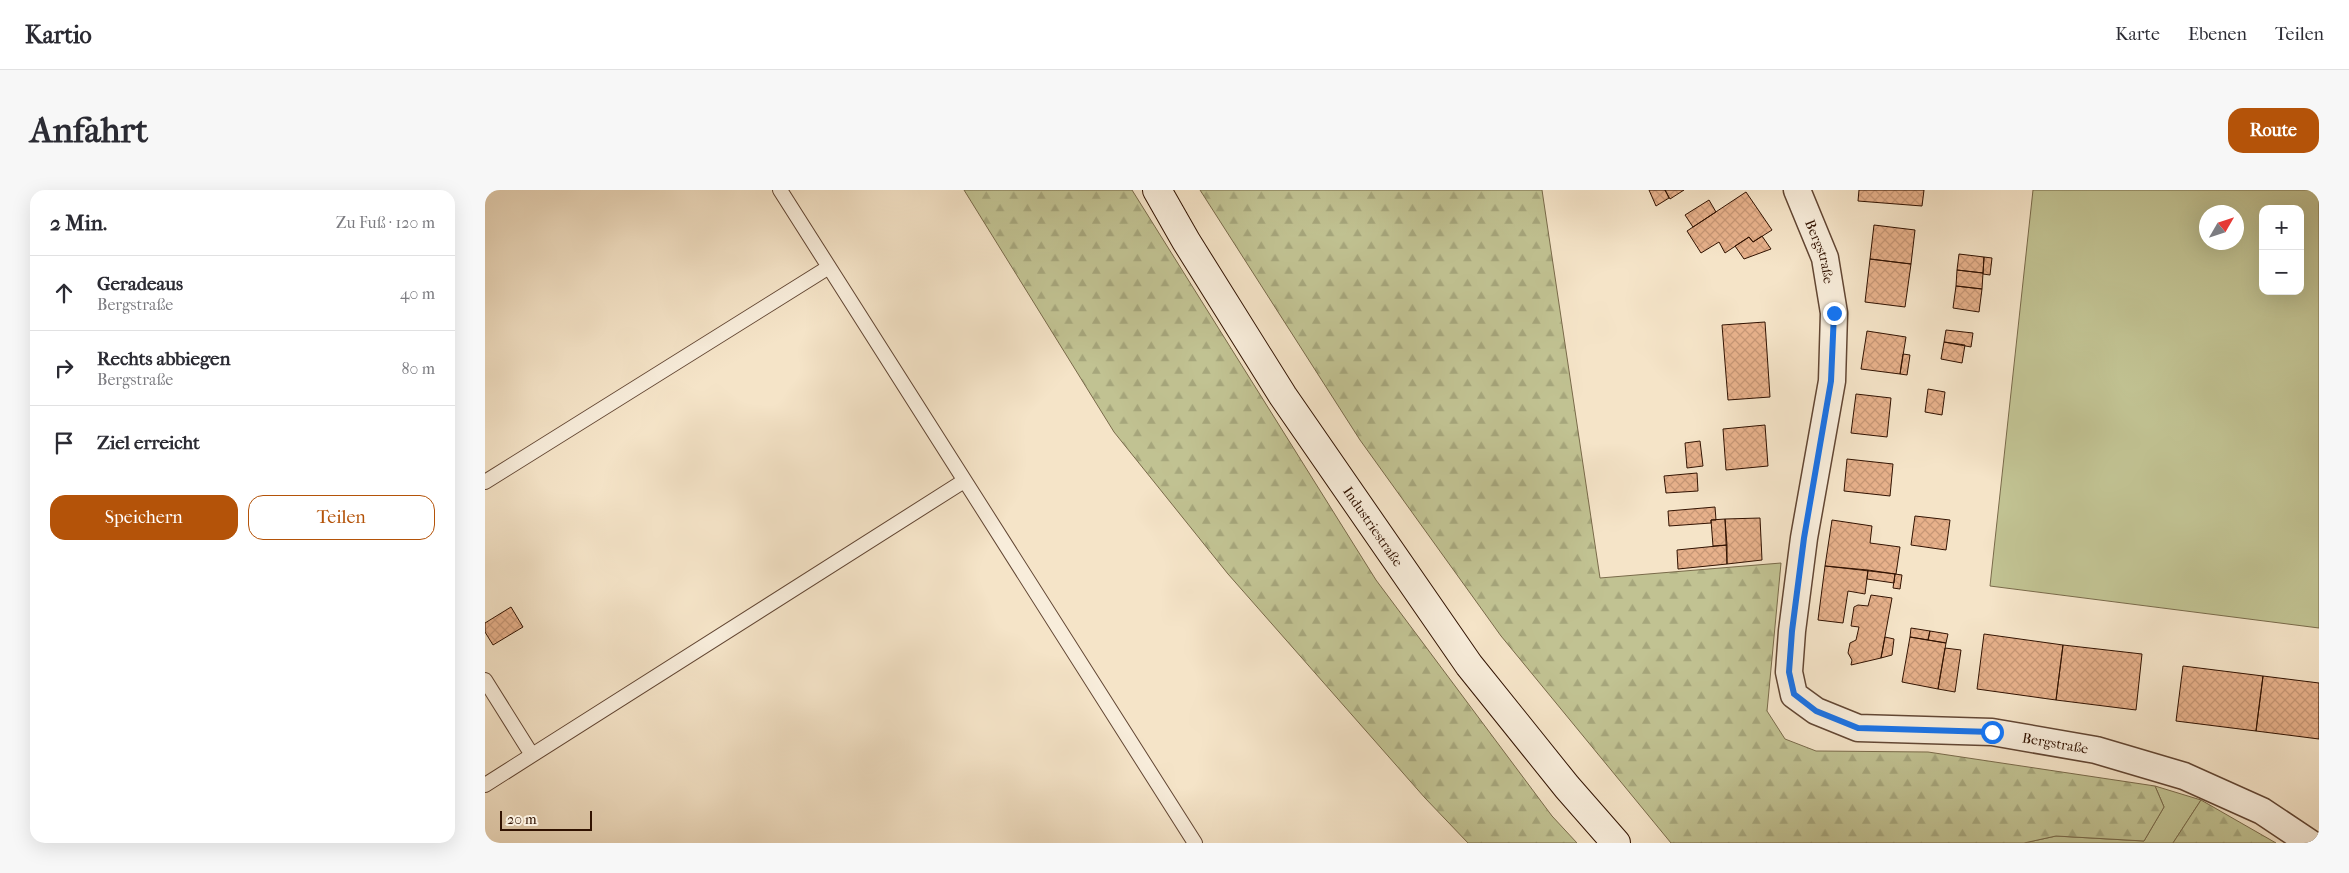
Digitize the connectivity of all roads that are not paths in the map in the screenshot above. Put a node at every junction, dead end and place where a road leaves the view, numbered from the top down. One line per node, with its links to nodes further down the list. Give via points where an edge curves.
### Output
1 (779, 190): 4 (lane)
2 (1157, 190): 11 (main road, Industriestraße, via 1283,396 1458,649 1567,787)
3 (1797, 190): 12 (street, Bergstraße, via 1825,258 1834,313 1831,381 1792,631 1789,672 1794,694 1816,711 1858,728 1992,732 2096,750 2184,776 2262,811)
4 (829, 267): 5 (lane); 6 (lane)
5 (964, 481): 8 (lane); 10 (lane)
6 (485, 482)
7 (485, 680): 8 (lane)
8 (533, 755): 9 (lane)
9 (485, 785)
10 (1195, 843)
11 (1616, 843)
12 (2310, 843)

